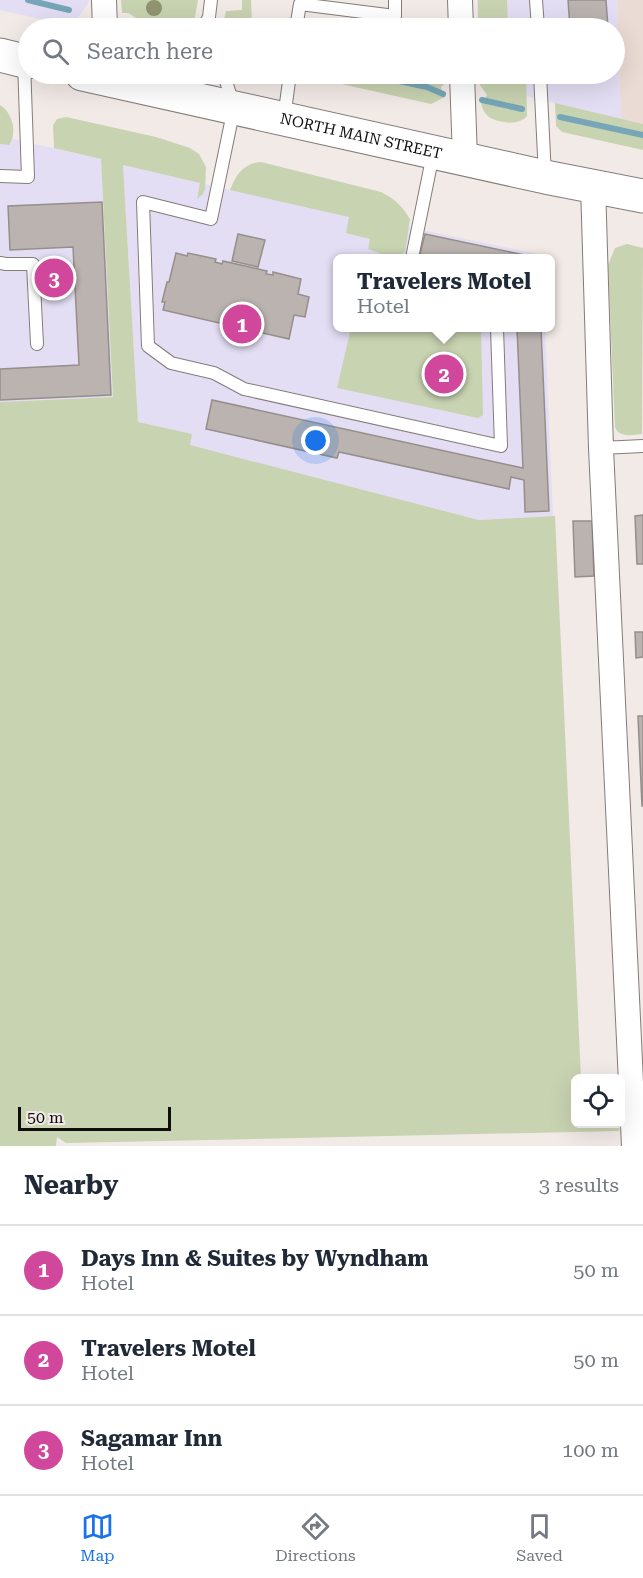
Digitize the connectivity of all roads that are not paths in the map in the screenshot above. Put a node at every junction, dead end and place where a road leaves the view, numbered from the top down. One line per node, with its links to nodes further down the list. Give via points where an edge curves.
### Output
1 (104, 0): 6 (street)
2 (211, 0): 7 (lane)
3 (395, 0): 8 (lane, via 395,16 300,4)
4 (460, 0): 9 (street)
5 (536, 0): 10 (lane)
6 (105, 18)
7 (210, 18)
8 (298, 18)
9 (461, 18)
10 (537, 18)
11 (19, 84): 21 (lane, via 28,177)
12 (153, 84): 17 (main road, NORTH MAIN STREET)
13 (227, 84): 17 (lane)
14 (288, 84): 18 (lane)
15 (462, 84): 20 (street)
16 (540, 84): 22 (lane)
17 (234, 108): 18 (main road, NORTH MAIN STREET); 27 (lane, via 212,219 142,202 148,346 171,363 214,373 244,389 501,446)
18 (283, 119): 19 (main road, NORTH MAIN STREET)
19 (433, 152): 20 (main road, NORTH MAIN STREET); 25 (lane)
20 (465, 159): 22 (main road, NORTH MAIN STREET)
21 (0, 176)
22 (545, 177): 23 (main road, NORTH MAIN STREET)
23 (593, 185): 24 (main road, NORTH MAIN STREET); 30 (street)
24 (643, 196)
25 (413, 254)
26 (0, 263): 28 (lane, via 33,264)
27 (497, 332)
28 (37, 344)
29 (643, 446): 30 (lane)
30 (601, 448): 31 (street)
31 (634, 1146)

